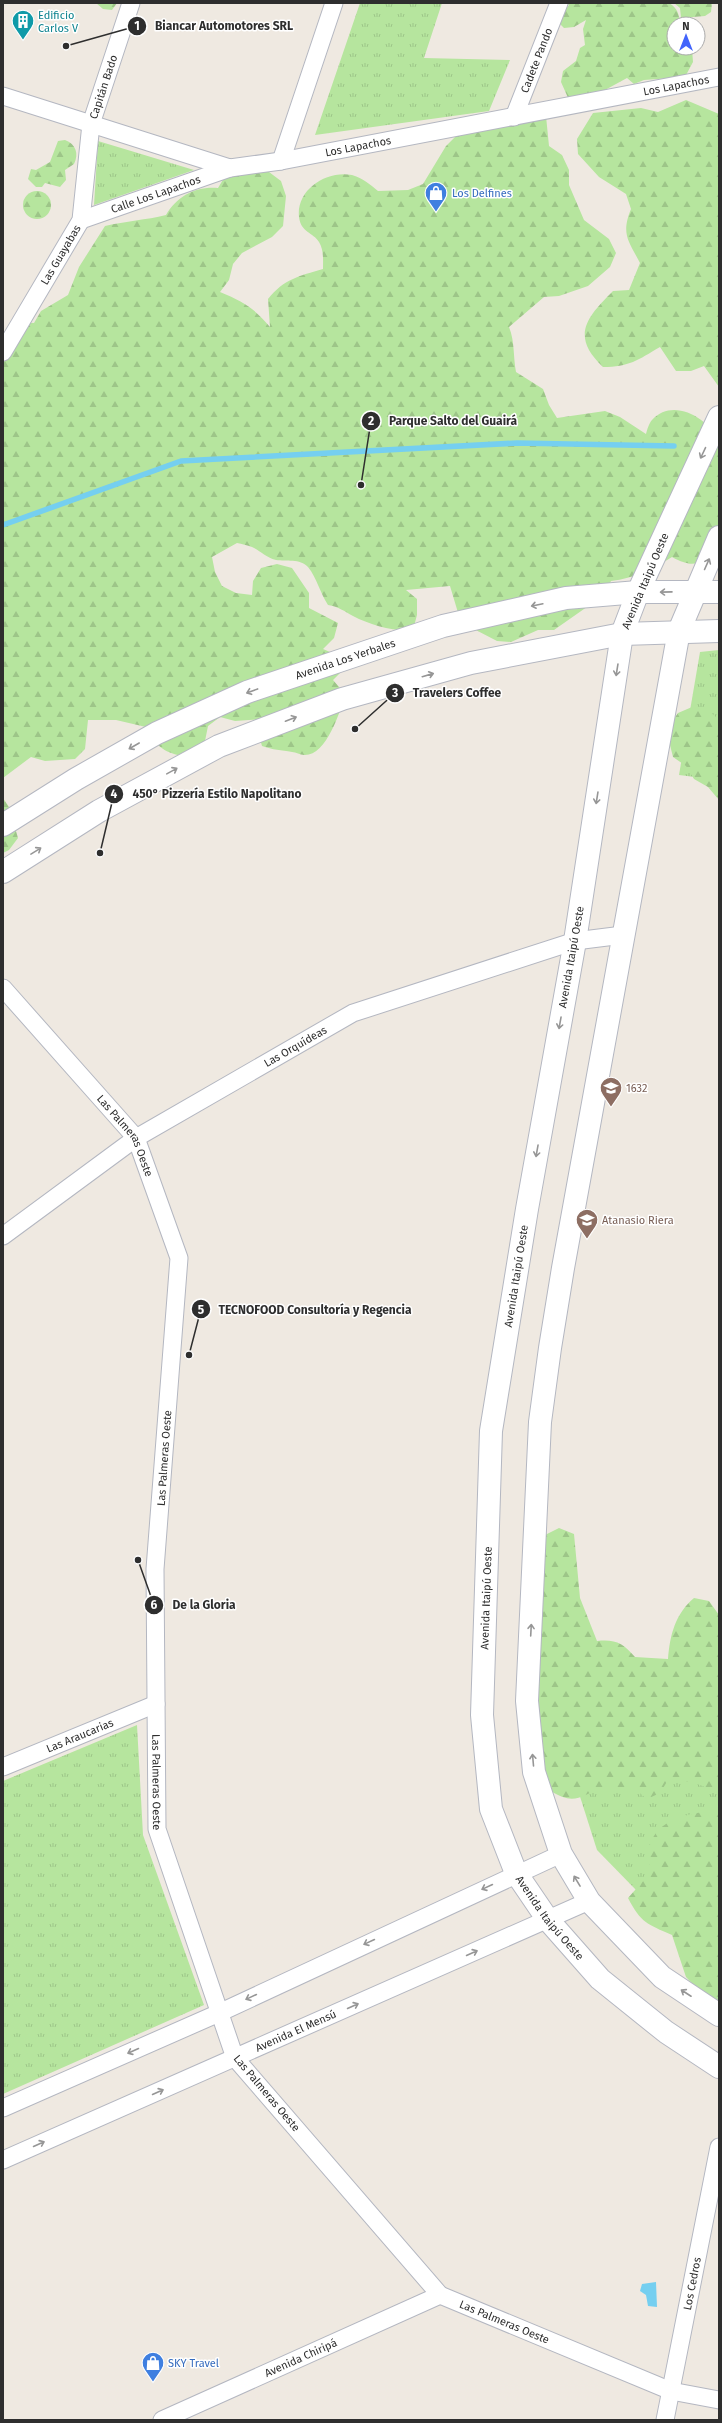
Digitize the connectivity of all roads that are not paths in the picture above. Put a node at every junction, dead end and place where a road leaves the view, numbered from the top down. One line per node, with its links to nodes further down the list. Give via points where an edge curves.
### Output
1 (130, 3): 7 (street, Capitán Bado)
2 (334, 3): 8 (street)
3 (559, 3): 6 (street, Cadete Pando)
4 (719, 77): 6 (street, Los Lapachos)
5 (3, 96): 7 (street, Los Lapachos)
6 (514, 117): 8 (street, Los Lapachos)
7 (91, 124): 9 (street, Los Lapachos); 10 (street, Las Guayabas)
8 (281, 161): 9 (street, Los Lapachos)
9 (230, 168): 10 (street, Calle Los Lapachos)
10 (81, 220): 11 (street, Las Guayabas)
11 (3, 352)
12 (719, 417): 15 (street, Avenida Itaipú Oeste, one-way to 15)
13 (719, 537): 14 (street, one-way to 13)
14 (695, 591): 15 (street, Avenida Los Yerbales, one-way to 15); 16 (street, Avenida Los Yerbales); 17 (street)
15 (638, 592): 19 (street, Avenida Itaipú Oeste); 20 (street, Avenida Los Yerbales, one-way to 20, via 566,598 443,626 247,692 157,733 76,779)
16 (719, 592)
17 (679, 631): 18 (street); 19 (street); 22 (street)
18 (719, 631)
19 (622, 634): 21 (street, one-way to 19, via 99,811 219,746 342,700 471,662); 23 (street, Avenida Itaipú Oeste, one-way to 23)
20 (3, 825)
21 (3, 872)
22 (623, 934): 23 (street, Las Orquídeas); 29 (street, one-way to 22, via 534,1772 527,1701 540,1422 563,1268)
23 (575, 941): 25 (street, Las Orquídeas, via 353,1013); 30 (street, Avenida Itaipú Oeste, one-way to 30, via 527,1209 491,1431 482,1715 492,1809)
24 (3, 988): 25 (street, Las Palmeras Oeste)
25 (136, 1138): 26 (street, Las Orquídeas); 27 (street, Las Palmeras Oeste, via 179,1258 155,1569)
26 (3, 1236)
27 (156, 1704): 28 (street, Las Araucarias); 33 (street, Las Palmeras Oeste, via 157,1829)
28 (3, 1767)
29 (561, 1854): 30 (street); 31 (street, one-way to 29)
30 (516, 1873): 32 (street, Avenida Itaipú Oeste); 33 (street, one-way to 33)
31 (590, 1901): 32 (street, Avenida El Mensú); 34 (street, one-way to 31, via 662,1977)
32 (548, 1920): 35 (street, Avenida El Mensú, one-way to 32); 36 (street, Avenida Itaipú Oeste, via 600,1979 666,2032)
33 (219, 2012): 35 (street, Las Palmeras Oeste); 37 (street, one-way to 37)
34 (719, 2015)
35 (235, 2058): 39 (street, Avenida El Mensú, one-way to 35); 40 (street, Las Palmeras Oeste)
36 (719, 2067)
37 (3, 2108)
38 (719, 2146): 41 (street, Los Cedros)
39 (3, 2160)
40 (440, 2295): 41 (street, Las Palmeras Oeste); 43 (street, Avenida Chiripá)
41 (671, 2391): 42 (street, Las Palmeras Oeste); 44 (street, Los Cedros)
42 (719, 2400)
43 (162, 2420)
44 (665, 2420)

